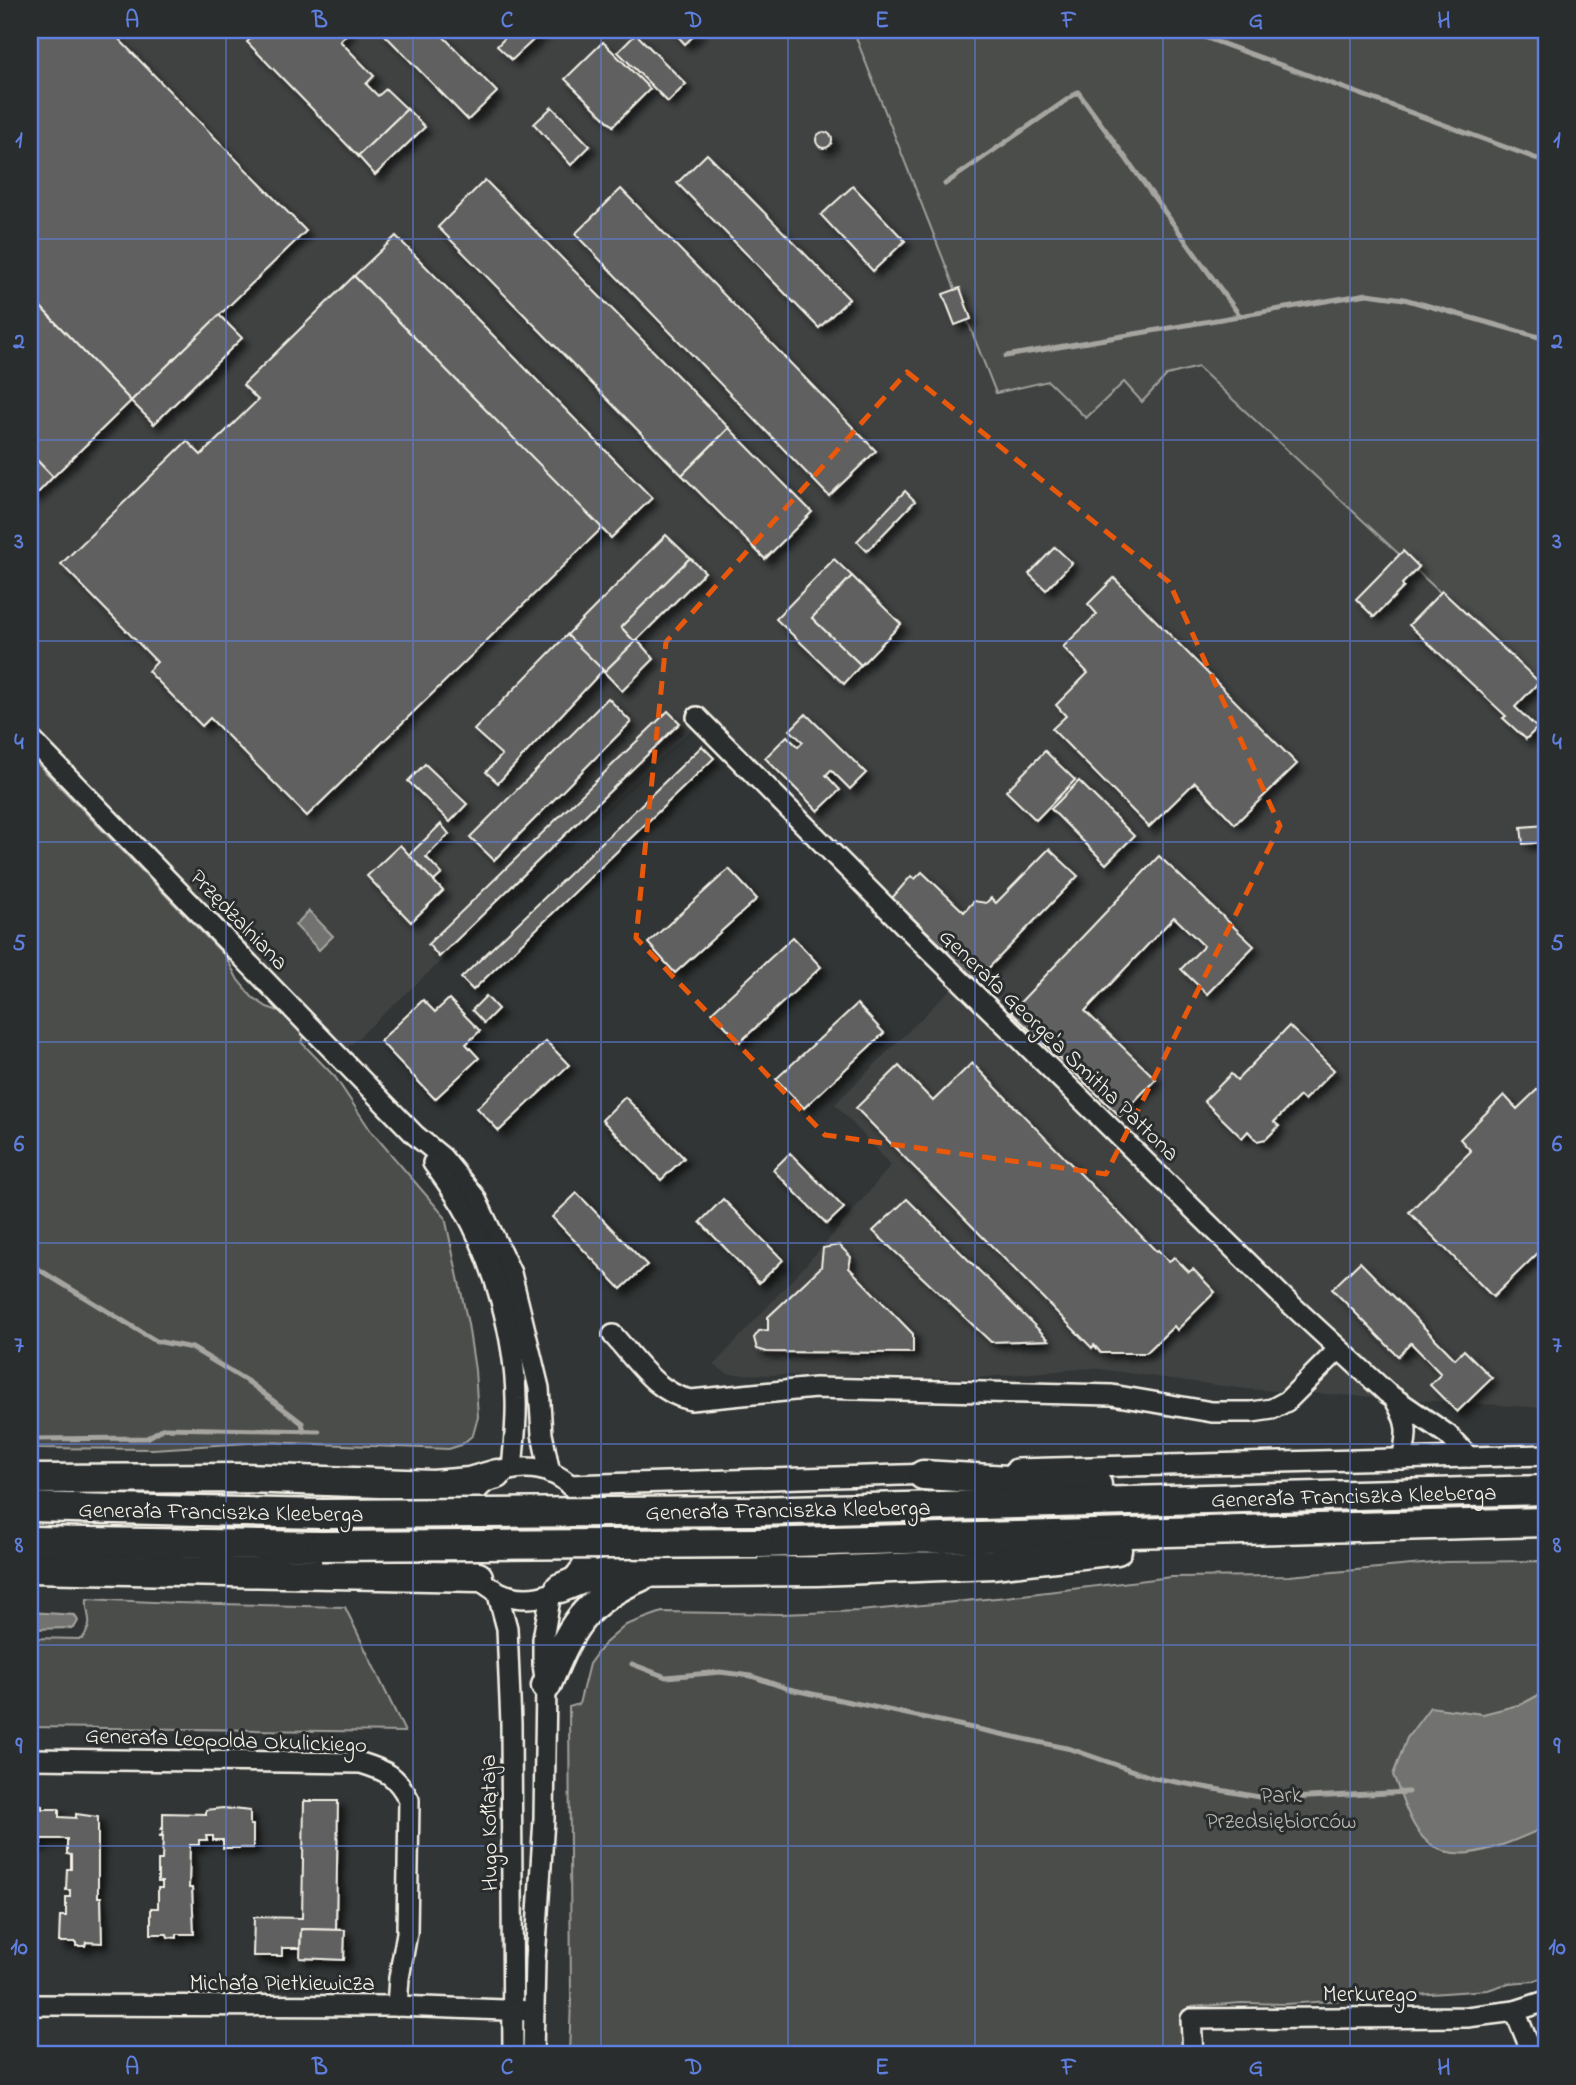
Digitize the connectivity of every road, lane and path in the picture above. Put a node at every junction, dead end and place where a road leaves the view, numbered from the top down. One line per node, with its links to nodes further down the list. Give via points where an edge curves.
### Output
1 (697, 717): 5 (street, Generała George'a Smitha Pattona)
2 (30, 738): 3 (street, Przędzalniana)
3 (415, 1135): 10 (street, Przędzalniana, via 462,1206 496,1285 515,1388); 11 (street, Przędzalniana, via 442,1157 475,1197 511,1273 539,1388)
4 (613, 1335): 5 (street, via 661,1388 691,1400 815,1388 1044,1393 1112,1395 1234,1413 1272,1409 1287,1401)
5 (1338, 1350): 6 (street, Generała George'a Smitha Pattona)
6 (1395, 1399): 8 (street, Generała George'a Smitha Pattona, via 1448,1435); 9 (street, Generała George'a Smitha Pattona, via 1405,1416 1408,1435)
7 (1546, 1455): 8 (street)
8 (1469, 1457): 9 (street)
9 (1402, 1459): 12 (street)
10 (505, 1472): 11 (street, via 531,1468); 13 (highway, via 433,1485 244,1478); 25 (street, via 471,1497 460,1530 468,1563)
11 (550, 1472): 15 (street)
12 (923, 1475): 15 (street); 18 (highway)
13 (30, 1479)
14 (1546, 1479): 17 (highway)
15 (569, 1485): 26 (street, via 584,1506 591,1530 589,1547 573,1577)
16 (1546, 1490): 17 (highway, Generała Franciszka Kleeberga)
17 (1465, 1491): 18 (highway, Generała Franciszka Kleeberga)
18 (1243, 1497): 19 (highway, Generała Franciszka Kleeberga, bridge, via 754,1511 322,1514)
19 (30, 1507)
20 (1541, 1523): 21 (highway, Generała Franciszka Kleeberga)
21 (1256, 1528): 22 (highway, Generała Franciszka Kleeberga, bridge, via 758,1543 321,1546); 24 (highway, via 1202,1546 1098,1551 993,1564)
22 (30, 1541)
23 (30, 1568): 25 (highway)
24 (649, 1574): 26 (highway, via 597,1575); 27 (highway, via 616,1588 591,1606 564,1644)
25 (487, 1584): 26 (street, via 508,1595 530,1598); 32 (street, Hugo Kołłątaja, via 503,1610 508,1645)
26 (556, 1590): 27 (street, Hugo Kołłątaja, via 542,1639)
27 (546, 1686): 32 (street, Hugo Kołłątaja, via 544,1819)
28 (30, 1759): 31 (street, Generała Leopolda Okulickiego, via 361,1763 383,1770 400,1782 409,1800 407,1933)
29 (1546, 2001): 33 (street, Merkurego)
30 (30, 2005): 31 (street, Michała Pietkiewicza)
31 (397, 2006): 32 (street, Michała Pietkiewicza)
32 (524, 2011): 34 (street, Hugo Kołłątaja); 35 (street, Hugo Kołłątaja)
33 (1515, 2011): 36 (street, Merkurego, via 1466,2017 1191,2019); 37 (street)
34 (513, 2055)
35 (533, 2055)
36 (1193, 2055)
37 (1533, 2055)

